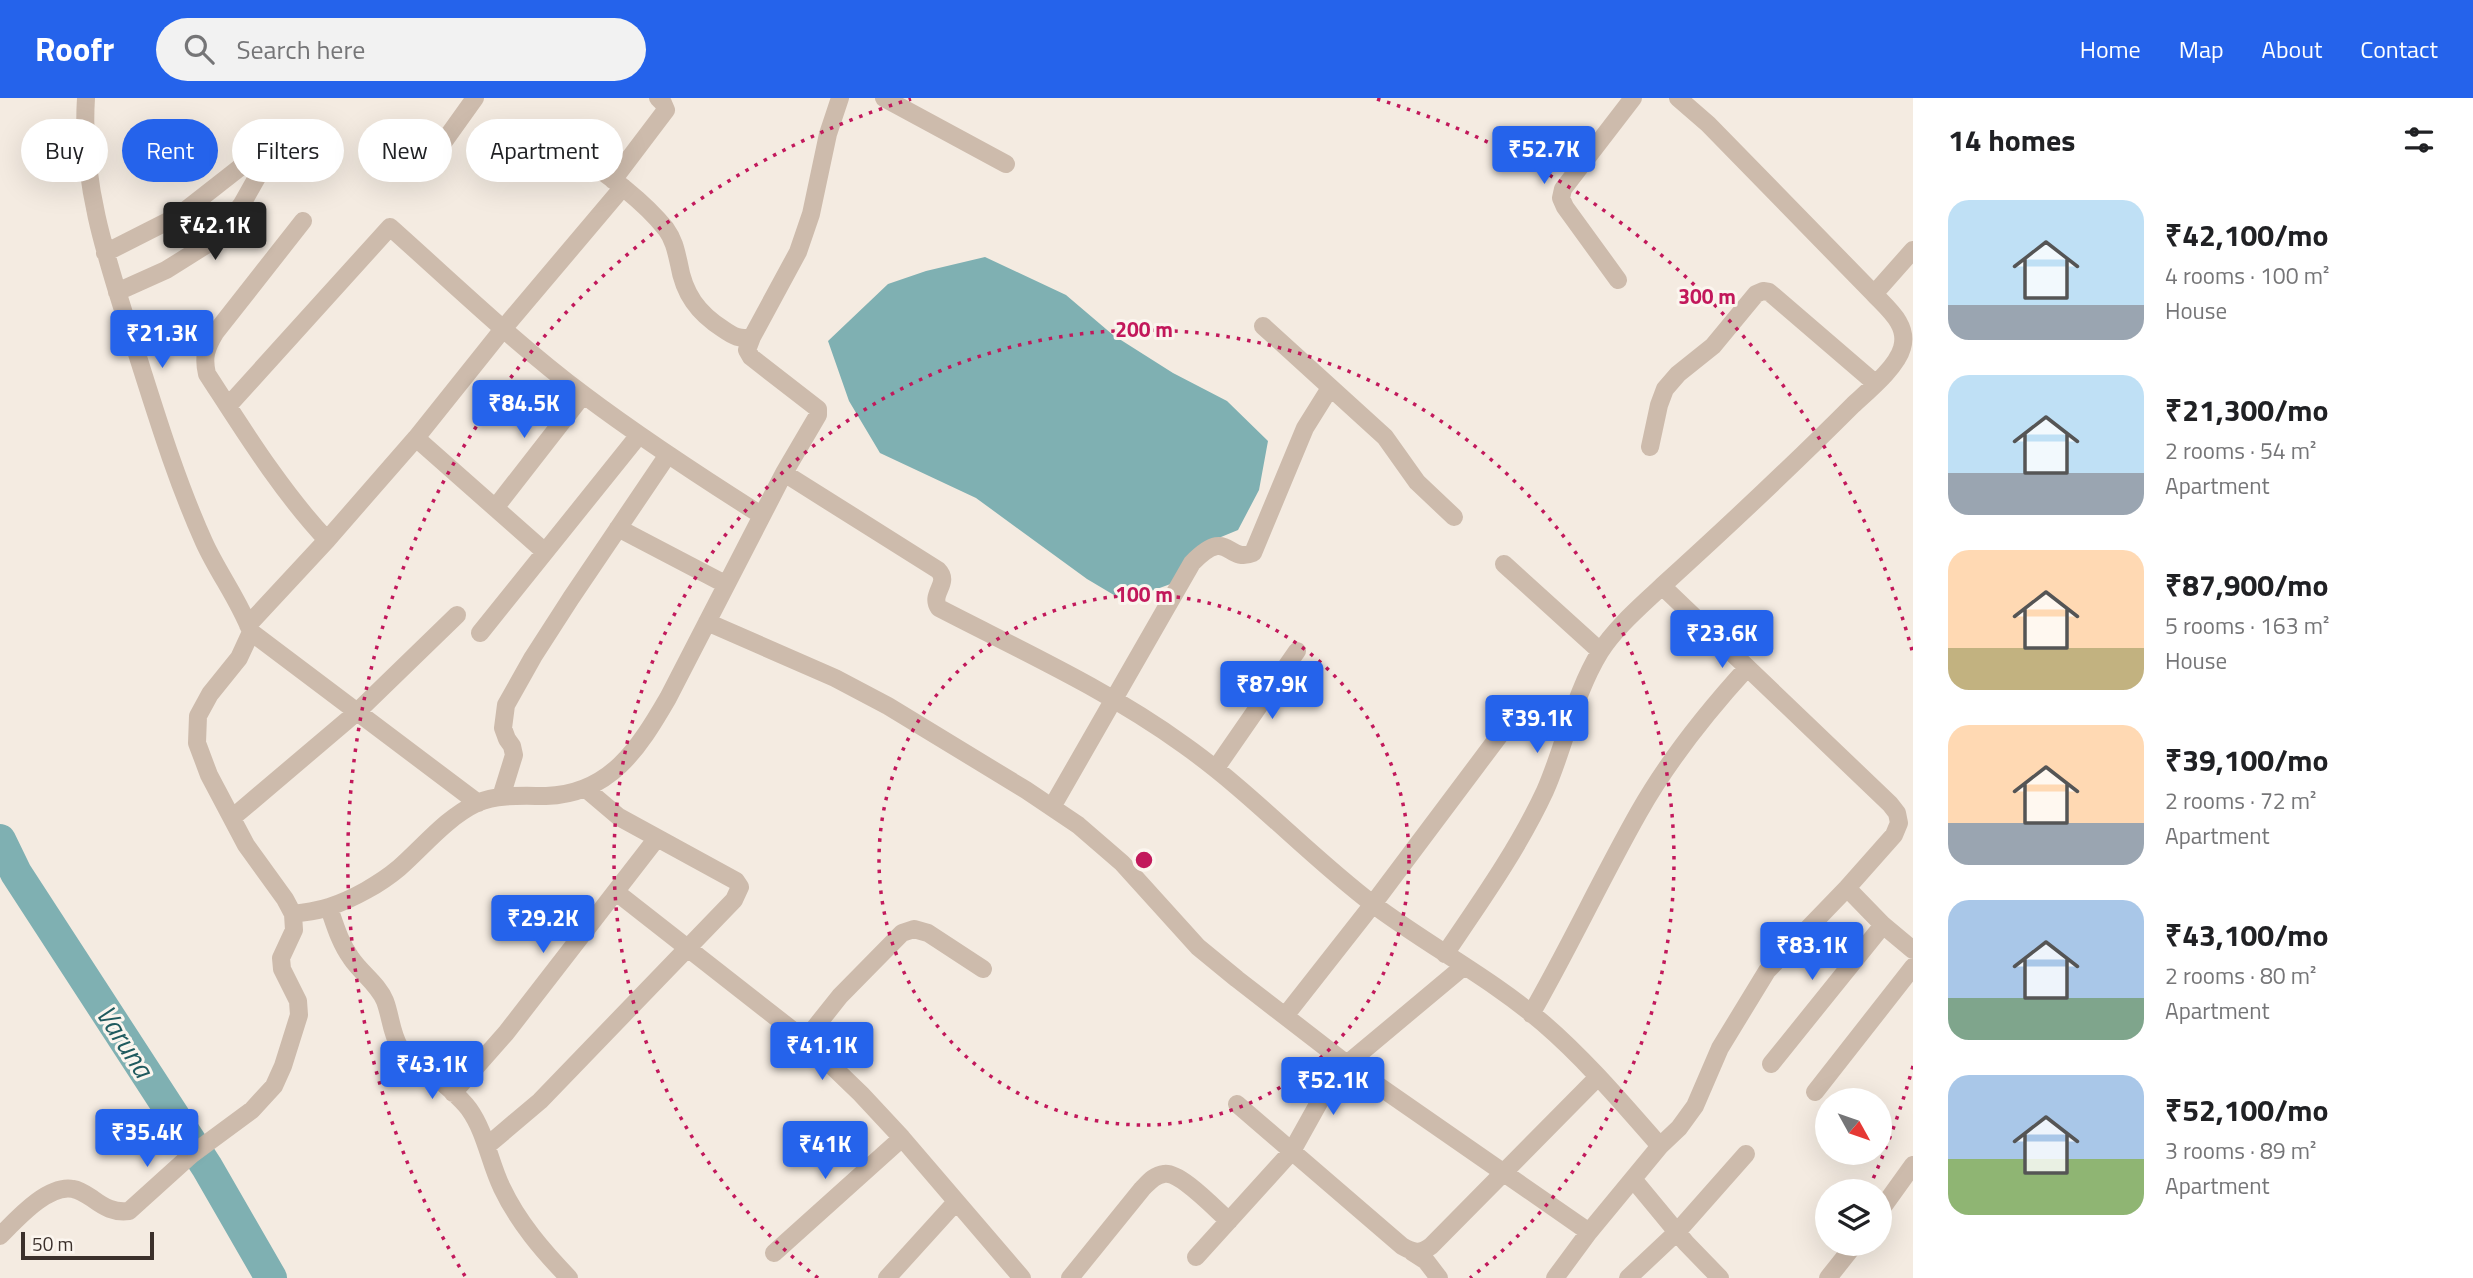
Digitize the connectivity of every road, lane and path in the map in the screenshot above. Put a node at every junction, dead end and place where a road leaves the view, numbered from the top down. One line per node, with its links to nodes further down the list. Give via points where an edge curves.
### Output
1 (86, 98): 13 (street, via 88,178)
2 (475, 98): 8 (street)
3 (657, 98): 10 (street, via 666,110)
4 (884, 98): 9 (street)
5 (1633, 98): 14 (street, via 1563,189 1561,198)
6 (837, 99): 19 (street, via 798,252)
7 (1683, 100): 16 (street)
8 (452, 130)
9 (1006, 164)
10 (618, 183): 18 (street); 19 (street, via 676,246 684,285 695,307 736,338)
11 (303, 221): 23 (street, via 207,345 203,359 207,374)
12 (1913, 250): 16 (street)
13 (105, 253): 15 (street); 15 (street, via 178,216 253,167 242,204 214,240 166,270)
14 (1618, 280)
15 (117, 292): 40 (street, via 176,478)
16 (1874, 294): 20 (street, via 1904,333 1893,365)
17 (1263, 326): 21 (street)
18 (503, 330): 22 (street); 23 (street, via 390,227); 25 (street)
19 (752, 337): 28 (street, via 747,351 751,357 818,409)
20 (1875, 383): 26 (street, via 1763,291 1713,346 1665,389); 37 (street)
21 (1330, 388): 31 (street, via 1385,437 1417,482); 45 (street, via 1304,428 1253,553 1238,554 1221,545 1210,547 1192,563)
22 (583, 395): 24 (street); 29 (street)
23 (228, 406): 33 (street, via 303,514)
24 (639, 435): 27 (street); 34 (street)
25 (416, 438): 29 (street); 33 (street)
26 (1650, 447)
27 (667, 456): 30 (street); 32 (street)
28 (785, 473): 30 (street); 45 (street, via 938,569 943,581 936,597 939,608)
29 (495, 508): 34 (street)
30 (761, 515): 36 (street)
31 (1454, 517)
32 (618, 528): 36 (street); 50 (street, via 506,705 503,728 514,755)
33 (327, 540): 40 (street)
34 (545, 552): 41 (street)
35 (1504, 564): 43 (street)
36 (725, 584): 39 (street)
37 (1662, 586): 43 (street); 44 (street)
38 (457, 615): 46 (street)
39 (707, 622): 49 (street, via 649,731 611,774); 52 (street, via 888,706)
40 (249, 629): 46 (street); 53 (street, via 239,658 198,716 197,743)
41 (480, 633)
42 (1297, 651): 48 (street)
43 (1600, 652): 63 (street, via 1545,789 1514,851)
44 (1747, 668): 55 (street, via 1897,813 1894,835); 67 (street, via 1705,714 1639,811)
45 (1115, 699): 48 (street); 52 (street)
46 (357, 712): 51 (street); 53 (street)
47 (1499, 736): 57 (street)
48 (1216, 768): 57 (street)
49 (586, 789): 50 (street); 54 (street, via 619,817)
50 (501, 797): 51 (street)
51 (478, 803): 58 (street, via 391,874)
52 (1052, 807): 68 (street, via 1122,863 1198,947)
53 (232, 818): 59 (street)
54 (657, 838): 56 (street); 61 (street, via 740,887 734,900)
55 (1847, 888): 60 (street); 78 (street, via 1767,971 1720,1048 1695,1106)
56 (616, 892): 61 (street); 74 (street, via 483,1062)
57 (1373, 904): 63 (street); 68 (street)
58 (329, 908): 59 (street); 74 (street, via 351,958 385,1001 400,1048)
59 (293, 914): 89 (street, via 294,930 281,958 298,1000 299,1015 274,1086 252,1110 191,1155 129,1212 105,1207 75,1188 58,1189)
60 (1883, 925): 62 (street); 71 (street)
61 (688, 949): 69 (street); 77 (street, via 540,1101)
62 (1913, 950)
63 (1444, 954): 64 (street)
64 (1464, 967): 67 (street); 70 (street)
65 (1913, 967): 73 (street)
66 (984, 969): 69 (street, via 928,933 914,929 902,933 840,996)
67 (1531, 1014): 72 (street)
68 (1285, 1016): 70 (street)
69 (805, 1040): 76 (street)
70 (1347, 1064): 79 (street, via 1331,1081); 82 (street)
71 (1771, 1064)
72 (1598, 1077): 78 (street); 82 (street)
73 (1818, 1088)
74 (453, 1093): 77 (street, via 478,1122)
75 (1237, 1104): 79 (street)
76 (902, 1138): 85 (street); 91 (street)
77 (488, 1145): 94 (street, via 502,1188 519,1218)
78 (1660, 1146): 83 (street)
79 (1292, 1151): 86 (street); 90 (street)
80 (1746, 1154): 88 (street)
81 (1913, 1165): 84 (street)
82 (1504, 1173): 87 (street); 90 (street, via 1431,1246)
83 (1633, 1179): 87 (street); 88 (street)
84 (1892, 1194)
85 (956, 1202): 95 (street); 96 (street)
86 (1229, 1221): 93 (street); 97 (street, via 1179,1177 1156,1176)
87 (1589, 1232): 99 (street)
88 (1677, 1232): 100 (street); 101 (street)
89 (0, 1236)
90 (1412, 1252): 98 (street)
91 (774, 1253)
92 (1845, 1256): 102 (street)
93 (1196, 1257)
94 (569, 1278)
95 (887, 1278)
96 (1022, 1278)
97 (1070, 1278)
98 (1439, 1278)
99 (1555, 1278)
100 (1628, 1278)
101 (1720, 1278)
102 (1828, 1278)

